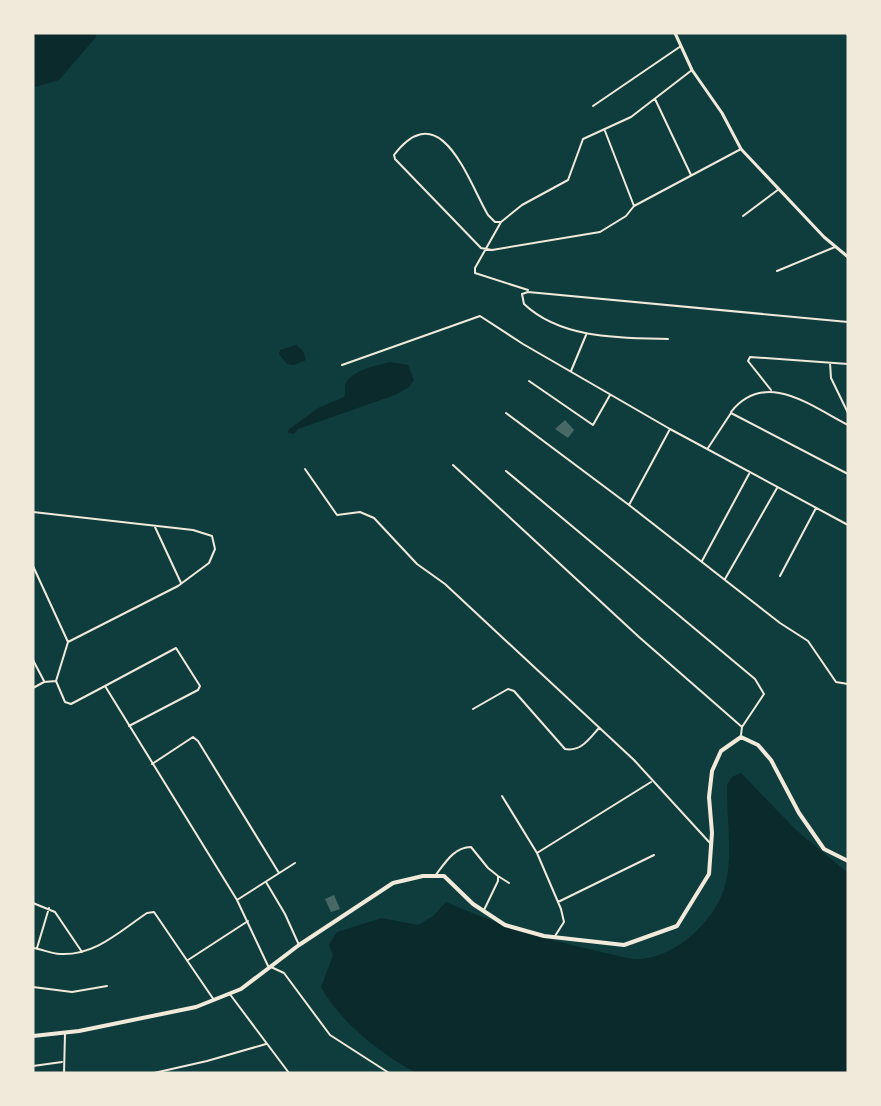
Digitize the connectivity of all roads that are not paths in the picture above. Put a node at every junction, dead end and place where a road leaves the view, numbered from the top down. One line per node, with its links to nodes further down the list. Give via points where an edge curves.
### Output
1 (675, 33): 2 (street)
2 (681, 46): 3 (street); 5 (street)
3 (692, 70): 4 (street); 7 (street)
4 (655, 99): 6 (street); 8 (street)
5 (593, 106)
6 (605, 131): 10 (street); 12 (street, via 583,139 568,180 522,205)
7 (741, 149): 8 (street); 9 (street)
8 (691, 175): 10 (street)
9 (779, 189): 11 (street); 13 (street)
10 (634, 206): 14 (street, via 626,216 600,232)
11 (743, 216)
12 (501, 222): 14 (street); 14 (street, via 488,215 456,155 441,137 423,133 394,155)
13 (836, 247): 15 (street); 16 (street)
14 (486, 250): 17 (street, via 475,273)
15 (848, 257)
16 (777, 271)
17 (533, 292): 18 (street); 19 (street, via 522,294 521,298 530,310 557,325)
18 (848, 322)
19 (586, 334): 20 (street); 24 (street)
20 (668, 339)
21 (830, 363): 22 (street); 26 (street, via 750,357 748,361); 30 (street, via 831,378)
22 (848, 364)
23 (342, 365): 24 (street, via 478,316)
24 (571, 371): 27 (street)
25 (529, 381): 27 (street, via 593,425)
26 (771, 390): 28 (street, via 751,395); 31 (street, via 784,392)
27 (610, 395): 32 (street)
28 (730, 412): 33 (street); 38 (street)
29 (506, 413): 40 (street)
30 (848, 413)
31 (848, 425)
32 (669, 429): 33 (street); 40 (street)
33 (707, 448): 37 (street)
34 (453, 465): 59 (street)
35 (304, 469): 60 (street, via 337,515 360,512 374,518 417,564 445,584)
36 (506, 471): 59 (street, via 755,679 764,694)
37 (749, 474): 39 (street); 45 (street)
38 (848, 474)
39 (777, 488): 41 (street); 48 (street)
40 (630, 505): 45 (street)
41 (816, 508): 43 (street); 47 (street)
42 (33, 512): 44 (street)
43 (848, 525)
44 (155, 527): 49 (street); 49 (street, via 212,536 215,549 209,563)
45 (702, 561): 48 (street)
46 (33, 566): 50 (street)
47 (780, 576)
48 (725, 579): 54 (street, via 808,641 836,682)
49 (181, 583): 50 (street)
50 (68, 642): 52 (street)
51 (33, 660): 53 (street)
52 (56, 681): 53 (street); 55 (street, via 65,702 71,704)
53 (44, 682): 56 (street)
54 (848, 684)
55 (105, 686): 58 (street); 58 (street, via 176,648 192,670 200,686 198,690)
56 (33, 688)
57 (473, 709): 60 (street, via 508,690 514,691 565,749 573,751 584,746)
58 (129, 726): 62 (street)
59 (742, 726): 61 (street)
60 (599, 728): 63 (street, via 634,760)
61 (741, 737): 65 (main road, via 721,751 712,771); 68 (main road, via 758,745 771,760 799,813 824,849)
62 (152, 764): 70 (street, via 193,738 198,741); 75 (street)
63 (651, 782): 65 (street); 66 (street)
64 (502, 796): 66 (street)
65 (711, 844): 81 (main road, via 710,874 678,926 624,945)
66 (537, 853): 77 (street)
67 (654, 855): 77 (street)
68 (848, 861)
69 (294, 863): 70 (street)
70 (279, 873): 73 (street)
71 (435, 876): 72 (street, via 463,847 471,847); 79 (main road, via 444,876); 82 (main road, via 393,883)
72 (498, 876): 74 (street); 79 (street)
73 (266, 882): 75 (street); 82 (street)
74 (509, 883)
75 (237, 900): 80 (street)
76 (33, 903): 78 (street)
77 (558, 903): 81 (street, via 564,922)
78 (49, 908): 83 (street); 84 (street)
79 (483, 911): 81 (main road, via 505,925)
80 (248, 921): 85 (street); 86 (street)
81 (553, 938)
82 (299, 945): 86 (main road)
83 (35, 948): 84 (street, via 57,954)
84 (82, 953): 85 (street, via 103,945 154,912)
85 (188, 960): 90 (street)
86 (270, 967): 89 (main road, via 241,989); 100 (street, via 284,973 330,1035)
87 (107, 986): 88 (street, via 72,992)
88 (33, 987)
89 (229, 993): 90 (main road); 93 (street)
90 (214, 1000): 91 (main road)
91 (65, 1033): 92 (main road); 94 (street)
92 (33, 1036)
93 (266, 1044): 96 (street); 99 (street)
94 (62, 1062): 95 (street); 97 (street)
95 (33, 1066)
96 (168, 1072): 98 (street)
97 (64, 1073)
98 (154, 1073)
99 (288, 1073)
100 (389, 1073)

